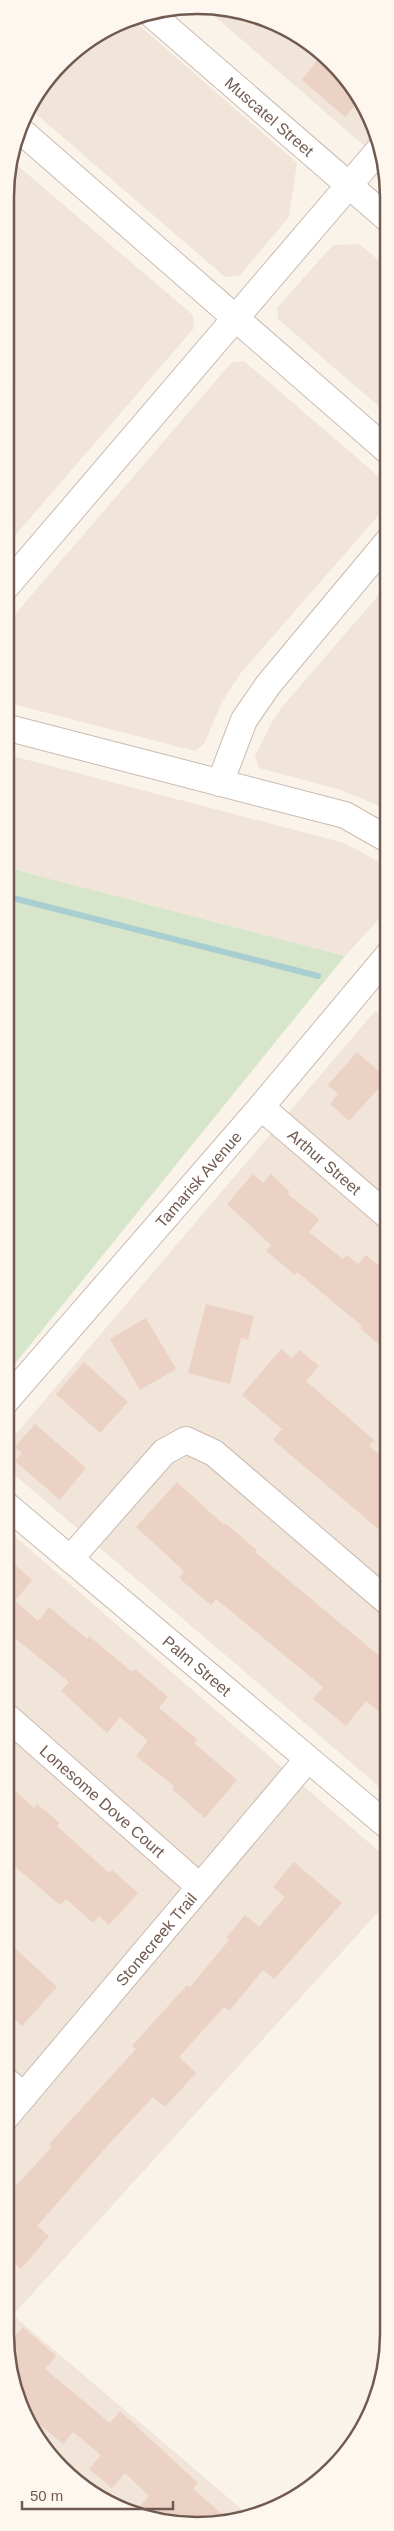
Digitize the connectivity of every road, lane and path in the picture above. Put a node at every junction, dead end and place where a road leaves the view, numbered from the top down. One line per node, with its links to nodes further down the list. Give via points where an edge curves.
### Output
1 (156, 18): 4 (street, Muscatel Street)
2 (25, 134): 6 (street)
3 (375, 155): 4 (street)
4 (350, 185): 5 (street, Muscatel Street); 6 (street)
5 (380, 212)
6 (235, 317): 7 (street); 9 (street)
7 (380, 444)
8 (380, 551): 11 (street, via 268,685 244,720)
9 (14, 577)
10 (14, 729): 11 (street)
11 (220, 783): 12 (street, via 345,816)
12 (380, 835)
13 (380, 965): 14 (street, Tamarisk Avenue)
14 (261, 1106): 15 (street, Arthur Street); 16 (street, Tamarisk Avenue)
15 (380, 1209)
16 (14, 1392)
17 (14, 1512): 18 (street, Palm Street)
18 (70, 1559): 19 (street, via 164,1452 186,1440 214,1453); 21 (street, Palm Street)
19 (380, 1595)
20 (14, 1723): 23 (street, Lonesome Dove Court)
21 (307, 1760): 22 (street, Palm Street); 23 (street, Stonecreek Trail)
22 (380, 1820)
23 (200, 1887): 24 (street, Stonecreek Trail)
24 (14, 2088)

